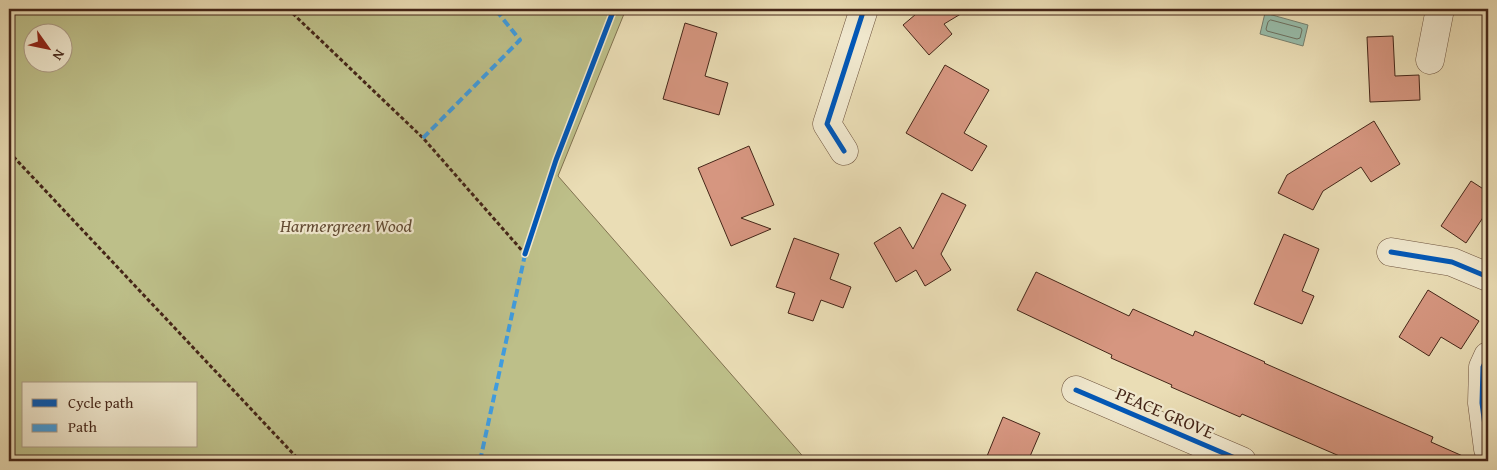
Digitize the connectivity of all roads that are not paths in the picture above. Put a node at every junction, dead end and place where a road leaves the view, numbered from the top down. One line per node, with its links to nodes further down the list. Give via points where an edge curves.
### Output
1 (864, 9): 4 (street, via 828,124)
2 (1440, 9): 3 (street)
3 (1430, 60)
4 (844, 151)
5 (1391, 252): 6 (street, via 1452,262)
6 (1488, 277)
7 (1488, 356): 9 (street, via 1482,367 1482,403)
8 (1076, 390): 10 (street, PEACE GROVE)
9 (1488, 449)
10 (1242, 461)

